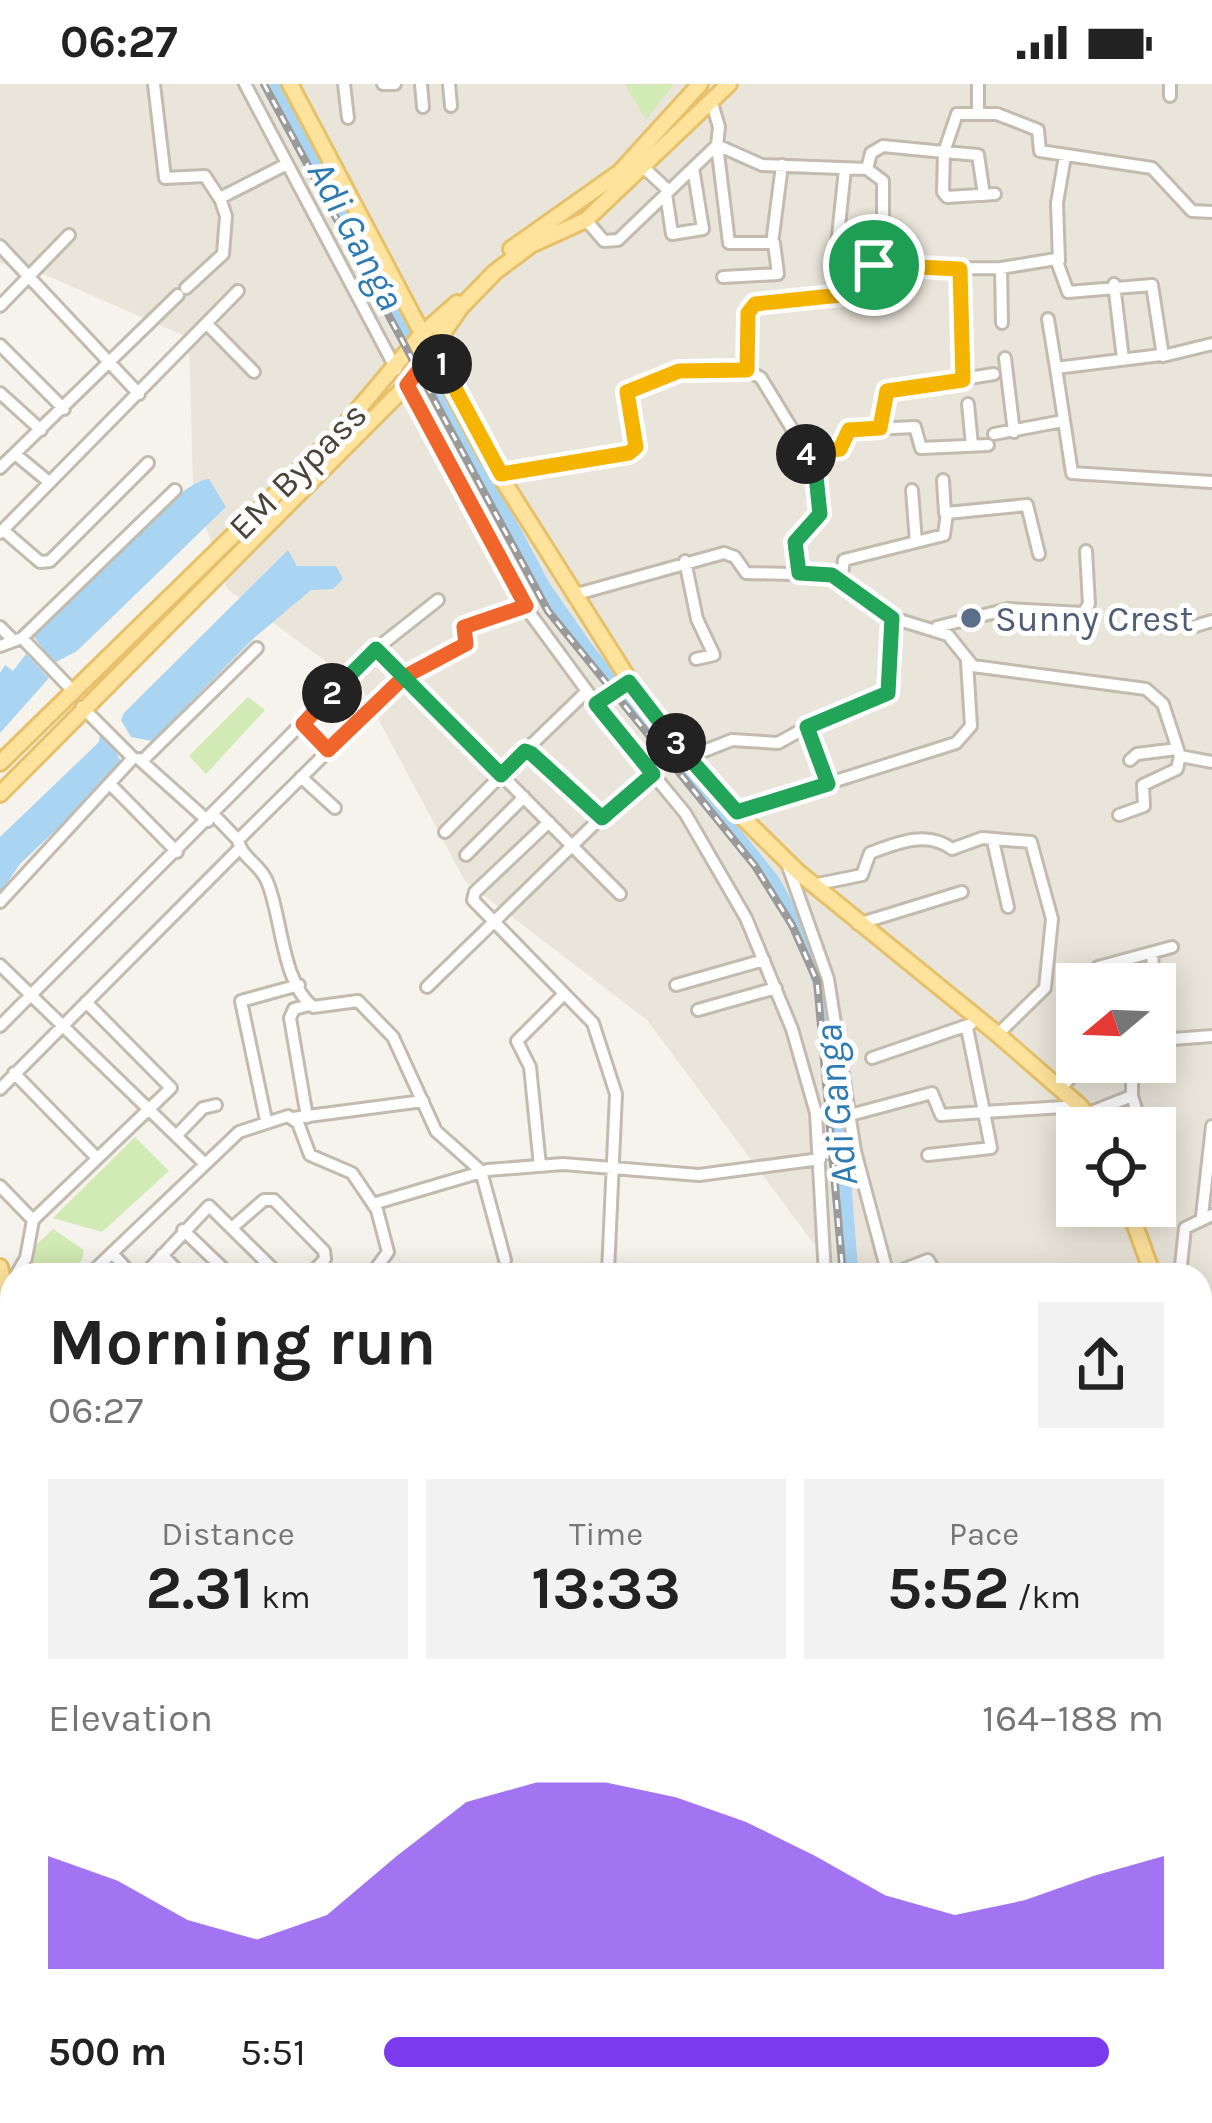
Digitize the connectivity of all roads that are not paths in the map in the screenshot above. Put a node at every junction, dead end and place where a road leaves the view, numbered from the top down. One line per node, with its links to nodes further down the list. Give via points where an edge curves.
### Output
1 (154, 84): 27 (street, via 165,178 205,176)
2 (245, 84): 21 (street)
3 (290, 84): 45 (main road)
4 (344, 84): 16 (street)
5 (383, 84): 6 (street)
6 (394, 84)
7 (422, 84): 14 (street)
8 (449, 84): 13 (street)
9 (700, 84): 19 (main road, EM Bypass)
10 (729, 84): 12 (main road)
11 (978, 84): 15 (street)
12 (712, 103): 17 (street); 19 (main road)
13 (451, 106)
14 (424, 107)
15 (978, 111): 18 (street, via 957,114); 20 (street, via 1033,127 1040,151)
16 (348, 118)
17 (717, 145): 22 (street, via 735,157); 23 (street); 38 (street, via 729,243 774,243 778,274)
18 (944, 152): 18 (street, via 943,192 989,194 977,155); 25 (street, via 883,146)
19 (646, 156): 26 (street); 29 (main road); 45 (main road, EM Bypass, via 524,237)
20 (1064, 156): 28 (street, via 1152,168 1192,211); 33 (street)
21 (285, 165): 27 (street); 53 (street)
22 (782, 165): 24 (street); 31 (street)
23 (693, 168): 26 (street); 26 (street, via 704,230 672,234)
24 (845, 169): 25 (street); 34 (street, via 836,255)
25 (867, 169): 34 (street, via 883,181)
26 (668, 193): 29 (street, via 611,244)
27 (220, 199): 52 (street, via 223,254)
28 (1212, 212)
29 (586, 220): 48 (main road, via 514,255 461,307)
30 (69, 235): 37 (street)
31 (773, 236)
32 (2, 251): 37 (street)
33 (1059, 260): 35 (street); 39 (street, via 1069,292)
34 (880, 266): 36 (street); 55 (street, via 860,293 755,304)
35 (1001, 268): 36 (street); 43 (street)
36 (960, 269): 58 (street)
37 (29, 276): 41 (street); 52 (street)
38 (724, 277)
39 (1114, 284): 49 (street, via 1152,285); 51 (street)
40 (238, 291): 44 (street)
41 (0, 306)
42 (1048, 319): 54 (street)
43 (1002, 323)
44 (207, 324): 56 (street); 61 (street)
45 (419, 338): 48 (main road); 53 (main road, EM Bypass)
46 (1212, 344): 49 (street)
47 (0, 346): 63 (street)
48 (431, 354): 59 (main road); 73 (main road)
49 (1161, 355): 51 (street)
50 (1005, 358): 67 (street)
51 (1123, 359): 54 (street)
52 (111, 364): 61 (street); 63 (street)
53 (398, 365): 103 (main road, EM Bypass)
54 (1055, 368): 64 (street)
55 (747, 370): 70 (street, via 767,383); 73 (street, via 679,371 627,392 636,447 629,453)
56 (254, 372)
57 (994, 374): 58 (street)
58 (963, 380): 65 (street, via 887,391)
59 (409, 382): 89 (street); 106 (main road)
60 (0, 393): 66 (street)
61 (139, 394): 75 (street)
62 (968, 404): 68 (street)
63 (64, 409): 66 (street)
64 (1063, 421): 67 (street); 76 (street, via 1072,473)
65 (880, 428): 68 (street, via 916,428 921,448); 70 (street, via 849,430 840,449)
66 (41, 430): 69 (street)
67 (1014, 432): 68 (street)
68 (972, 446)
69 (15, 454): 72 (street); 75 (street)
70 (806, 454): 85 (street, via 820,505 817,521 795,542)
71 (148, 463): 80 (street, via 50,561 40,562)
72 (1, 466)
73 (501, 474): 87 (main road)
74 (943, 479): 79 (street)
75 (49, 482): 80 (street)
76 (1212, 482)
77 (175, 490): 95 (street)
78 (911, 490): 81 (street)
79 (945, 513): 81 (street, via 944,536); 83 (street, via 1027,505)
80 (2, 532)
81 (916, 542): 86 (street, via 844,560)
82 (1086, 551): 94 (street, via 1083,614 1008,609)
83 (1039, 554)
84 (685, 561): 85 (street, via 724,553 746,573); 87 (street); 99 (street, via 714,655)
85 (799, 573): 86 (street)
86 (841, 581): 90 (street)
87 (577, 594): 102 (main road)
88 (438, 599): 98 (street)
89 (526, 606): 101 (street, via 467,626 466,644); 104 (street)
90 (892, 618): 94 (street); 108 (street, via 888,693)
91 (1212, 621): 93 (street)
92 (0, 626): 95 (street)
93 (1192, 627)
94 (936, 628): 100 (street)
95 (18, 639): 96 (street); 103 (street)
96 (0, 646)
97 (256, 648): 113 (street)
98 (376, 649): 101 (street); 107 (street)
99 (696, 659)
100 (967, 662): 111 (street, via 1146,689 1163,704); 121 (street, via 967,736)
101 (404, 677): 109 (street); 118 (street)
102 (629, 682): 105 (street); 112 (main road)
103 (73, 691): 116 (main road, EM Bypass)
104 (587, 691): 105 (street); 110 (street)
105 (596, 704): 117 (street)
106 (82, 707): 113 (street); 122 (main road)
107 (303, 724): 109 (street); 127 (street)
108 (807, 727): 112 (street, via 778,743 732,740); 121 (street)
109 (328, 750): 119 (street)
110 (525, 751): 118 (street); 128 (street)
111 (1178, 752): 114 (street); 115 (street); 126 (street, via 1178,769 1144,785 1144,806)
112 (688, 757): 125 (main road)
113 (138, 759): 120 (street); 127 (street)
114 (1130, 760)
115 (1212, 762)
116 (0, 763)
117 (653, 774): 128 (street); 146 (street, via 705,846)
118 (501, 775): 123 (street); 130 (street)
119 (301, 777): 124 (street); 132 (street)
120 (110, 784): 134 (street); 140 (street)
121 (828, 784): 125 (street)
122 (0, 794)
123 (524, 797): 129 (street); 135 (street)
124 (335, 808)
125 (737, 812): 136 (main road)
126 (1119, 814)
127 (211, 818): 132 (street); 134 (street)
128 (602, 818): 133 (street)
129 (549, 822): 133 (street); 143 (street, via 473,896)
130 (445, 832)
131 (993, 841): 137 (street, via 952,849 931,838 903,842 870,853 862,875); 141 (street); 162 (street, via 1031,842 1052,919 1045,988)
132 (238, 844): 150 (street, via 268,883); 156 (street)
133 (574, 848): 139 (street); 143 (street)
134 (177, 852): 155 (street)
135 (466, 855)
136 (787, 860): 137 (main road); 180 (street, via 828,979)
137 (813, 885): 142 (main road)
138 (962, 892): 142 (street)
139 (620, 894)
140 (0, 902)
141 (1008, 907)
142 (858, 923): 159 (main road)
143 (496, 924): 152 (street); 154 (street)
144 (1172, 947): 145 (street)
145 (1152, 953): 147 (street); 148 (street)
146 (764, 961): 151 (street); 153 (street)
147 (1116, 963)
148 (1153, 963)
149 (0, 965): 155 (street)
150 (299, 985): 157 (street); 182 (street, via 241,1001)
151 (676, 985)
152 (427, 987)
153 (776, 988): 158 (street); 187 (street, via 816,1113)
154 (564, 994): 190 (street, via 517,1041 530,1067); 191 (street, via 599,1032 611,1066)
155 (32, 997): 160 (street); 161 (street)
156 (86, 1001): 160 (street); 177 (street, via 171,1088)
157 (309, 1005): 172 (street, via 358,1001 373,1012); 181 (street, via 290,1018)
158 (698, 1010)
159 (972, 1023): 162 (main road); 165 (street); 179 (street)
160 (62, 1026): 166 (street); 177 (street)
161 (0, 1027)
162 (998, 1034): 170 (main road)
163 (1212, 1036): 164 (street)
164 (1176, 1039)
165 (872, 1058)
166 (14, 1073): 169 (street); 188 (street)
167 (1066, 1083): 170 (street)
168 (1132, 1083): 171 (street)
169 (0, 1088)
170 (1060, 1089): 174 (main road)
171 (1132, 1096): 175 (street); 176 (street)
172 (424, 1101): 181 (street); 192 (street, via 442,1138)
173 (216, 1105): 184 (street)
174 (1080, 1107)
175 (1094, 1107)
176 (1135, 1107)
177 (147, 1110): 184 (street); 188 (street)
178 (1056, 1111): 179 (street)
179 (984, 1112): 180 (street, via 941,1115 932,1093); 186 (street, via 991,1148)
180 (850, 1115): 185 (street)
181 (300, 1117): 182 (street); 194 (street, via 310,1155 352,1173)
182 (266, 1120): 189 (street)
183 (1212, 1126): 195 (street)
184 (176, 1136): 189 (street)
185 (855, 1151): 187 (street); 216 (street)
186 (928, 1155)
187 (820, 1157): 191 (street, via 698,1175); 215 (street)
188 (97, 1158): 196 (street)
189 (203, 1162): 200 (street)
190 (540, 1166): 191 (street); 192 (street)
191 (610, 1167): 214 (street)
192 (482, 1171): 194 (street); 203 (street)
193 (0, 1186): 196 (street)
194 (373, 1204): 202 (street)
195 (1207, 1216): 218 (street, via 1182,1235)
196 (33, 1220): 204 (street)
197 (232, 1227): 199 (street, via 209,1207); 210 (street); 211 (street, via 274,1200 324,1251)
198 (1136, 1227): 217 (main road)
199 (183, 1230): 201 (street); 209 (street)
200 (112, 1253): 205 (street); 206 (street)
201 (162, 1255): 207 (street); 208 (street)
202 (387, 1259): 212 (street); 213 (street)
203 (506, 1260)
204 (23, 1263)
205 (101, 1263)
206 (121, 1263)
207 (155, 1263)
208 (170, 1263)
209 (217, 1263)
210 (267, 1263)
211 (320, 1263)
212 (383, 1263)
213 (388, 1263)
214 (608, 1263)
215 (824, 1263)
216 (886, 1263)
217 (1149, 1263)
218 (1181, 1263)

